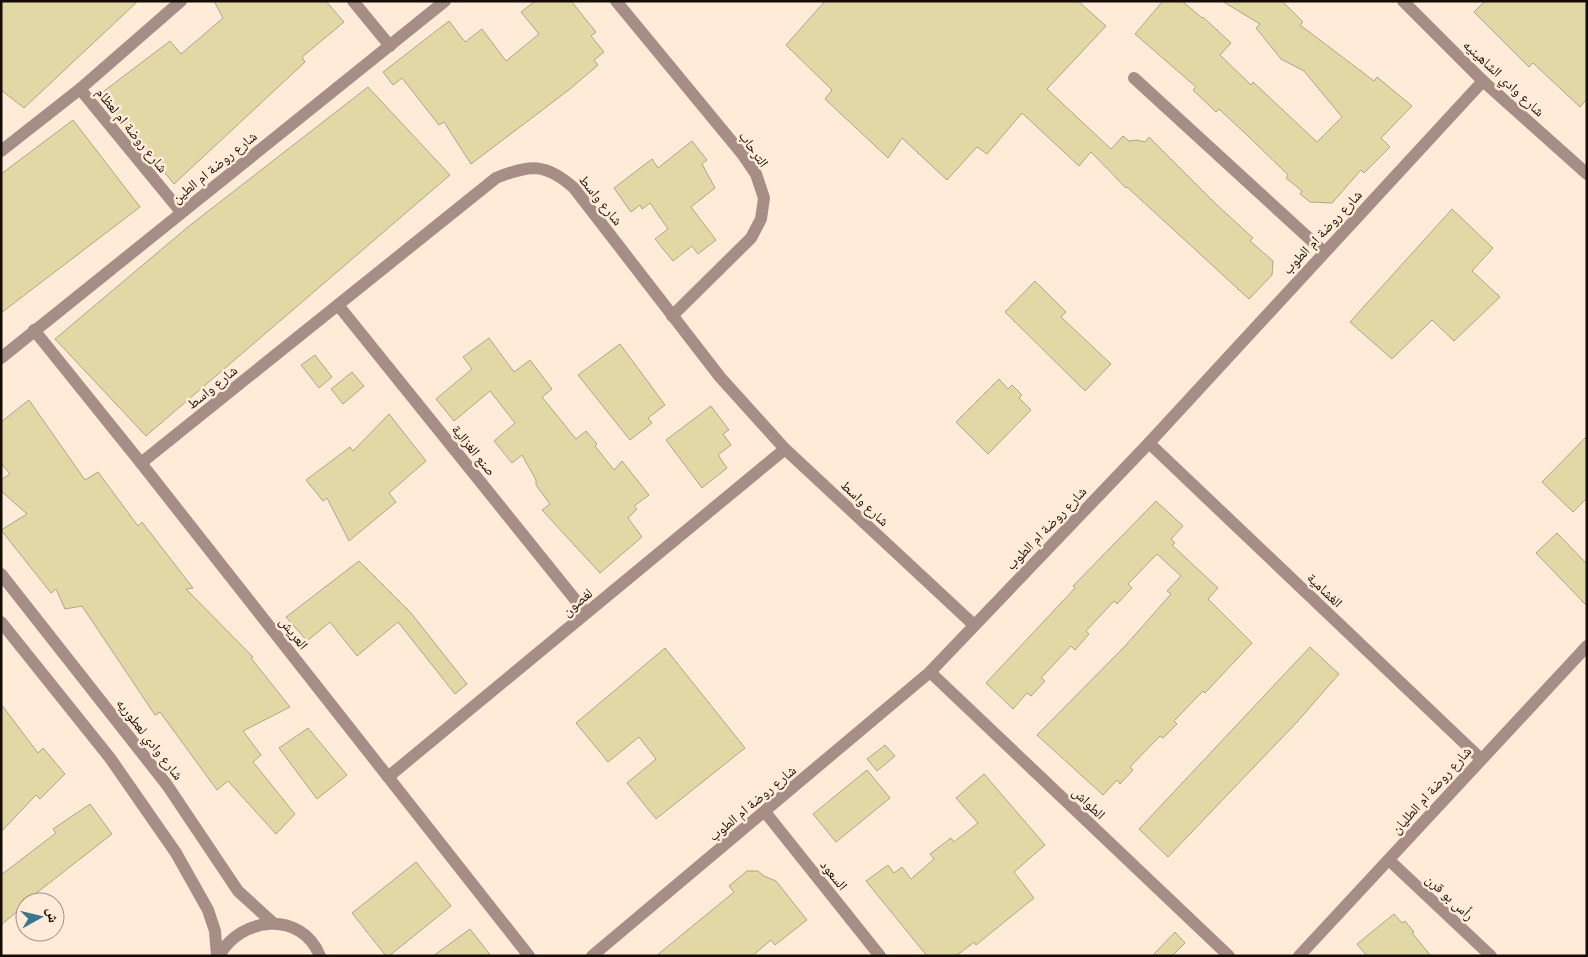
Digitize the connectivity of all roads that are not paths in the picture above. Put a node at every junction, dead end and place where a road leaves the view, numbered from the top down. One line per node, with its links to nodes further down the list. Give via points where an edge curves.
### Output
1 (181, 1): 9 (street, شارع روضة ام لعظام)
2 (353, 1): 6 (street)
3 (445, 1): 6 (street, شارع روضة ام الطين)
4 (616, 1): 15 (street, الترحاب, via 743,155 756,174 764,198 761,219 751,238)
5 (1403, 1): 8 (street, شارع وادي الشاهينيه)
6 (390, 46): 12 (street, شارع روضة ام الطين)
7 (1134, 78): 13 (street)
8 (1482, 81): 11 (street, شارع وادي الشاهينيه); 13 (street, شارع روضة ام الطوب)
9 (80, 89): 10 (street, شارع روضة ام لعظام); 12 (street, شارع روضة ام لعظام)
10 (1, 151)
11 (1587, 174)
12 (181, 212): 16 (street, شارع روضة ام الطين)
13 (1324, 252): 18 (street, شارع روضة ام الطوب)
14 (338, 305): 15 (street, شارع واسط, via 496,178 519,168 542,167 562,177 574,188); 20 (street, شارع واسط); 22 (street, صنع الغزالية)
15 (672, 316): 19 (street, شارع واسط, via 720,377)
16 (34, 330): 17 (street, شارع روضة ام الطين); 20 (street, العريش)
17 (1, 358)
18 (1149, 443): 24 (street, شارع روضة ام الطوب); 27 (street, الغشامية)
19 (785, 449): 22 (street, لغصون); 24 (street, شارع واسط)
20 (141, 462): 28 (street, العريش)
21 (1, 574): 31 (street, شارع وادي لعطوريه, via 168,785 238,891)
22 (586, 613): 28 (street, لغصون)
23 (1, 622): 32 (street, via 110,758 176,853 208,910)
24 (974, 625): 26 (street, شارع روضة ام الطوب)
25 (1587, 646): 27 (street, شارع روضة ام الطليان)
26 (930, 672): 29 (street, شارع روضة ام الطوب); 37 (street, الطواش)
27 (1480, 758): 30 (street, شارع روضة ام الطليان)
28 (388, 778): 34 (street, العريش)
29 (765, 812): 35 (street, شارع روضة ام الطوب); 36 (street, السعود)
30 (1389, 860): 38 (street, شارع روضة ام الطليان); 39 (street, رأس بو قرن)
31 (273, 923): 32 (street, via 239,932); 33 (street, via 291,927 306,936)
32 (218, 956)
33 (320, 956)
34 (529, 956)
35 (592, 956)
36 (880, 956)
37 (1229, 956)
38 (1299, 956)
39 (1491, 956)

